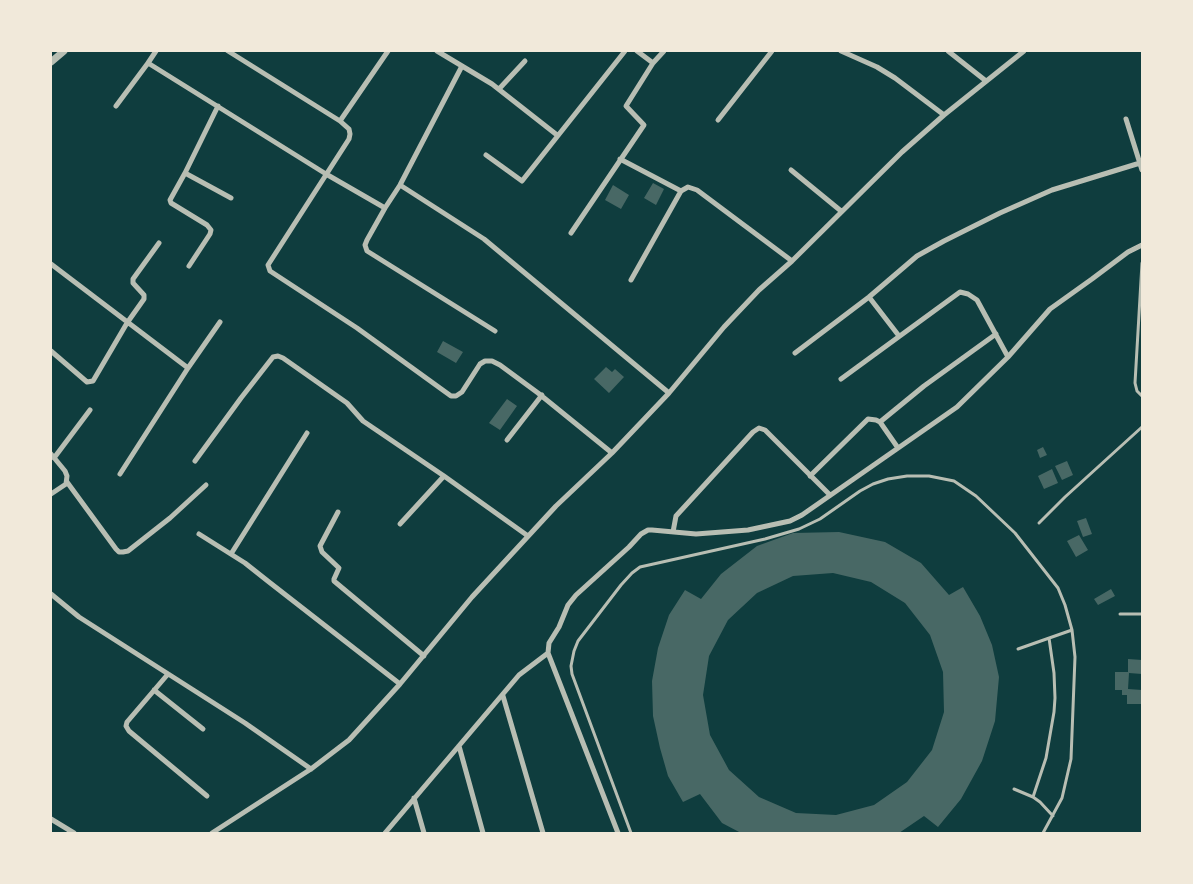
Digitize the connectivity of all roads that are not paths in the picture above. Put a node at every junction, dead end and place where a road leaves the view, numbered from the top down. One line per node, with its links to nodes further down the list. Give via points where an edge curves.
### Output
1 (64, 51): 14 (street)
2 (156, 51): 15 (street)
3 (228, 51): 25 (street)
4 (388, 51): 25 (street)
5 (437, 51): 17 (street)
6 (625, 51): 26 (street)
7 (637, 51): 16 (street)
8 (664, 51): 16 (street)
9 (772, 51): 24 (street)
10 (841, 51): 22 (street, via 895,78)
11 (948, 51): 18 (street)
12 (1020, 52): 18 (street)
13 (525, 61): 19 (street)
14 (51, 62)
15 (148, 63): 20 (street); 21 (street)
16 (653, 63): 28 (street, via 626,106 644,125)
17 (462, 66): 19 (street); 34 (street)
18 (986, 81): 22 (street)
19 (499, 89): 26 (street)
20 (116, 106)
21 (218, 106): 32 (street); 33 (street)
22 (944, 115): 38 (street)
23 (1126, 119): 29 (street)
24 (718, 120)
25 (340, 121): 33 (street, via 350,136)
26 (557, 135): 27 (street, via 522,181)
27 (486, 155)
28 (621, 159): 35 (street); 39 (street)
29 (1140, 163): 31 (street); 47 (street, via 1052,190 981,222 917,256)
30 (791, 170): 38 (street)
31 (1142, 170)
32 (185, 173): 36 (street); 45 (street, via 170,202 207,225 211,232)
33 (326, 174): 37 (street); 59 (street, via 268,265 270,271 451,396 462,392 480,364 489,360)
34 (400, 185): 37 (street); 58 (street, via 484,239)
35 (681, 191): 42 (street, via 688,187 697,190); 46 (street)
36 (231, 198)
37 (385, 208): 50 (street, via 367,240 367,251)
38 (841, 211): 42 (street)
39 (571, 233)
40 (159, 243): 49 (street, via 133,279 144,297)
41 (1142, 245): 55 (street, via 1050,309)
42 (792, 261): 58 (street, via 731,320)
43 (1142, 263): 60 (lane, via 1135,383)
44 (51, 264): 49 (street)
45 (189, 266)
46 (631, 280)
47 (869, 297): 52 (street); 54 (street)
48 (220, 322): 56 (street)
49 (128, 323): 53 (street, via 93,381 87,382); 56 (street)
50 (495, 331)
51 (996, 334): 52 (street, via 977,300 960,292); 55 (street); 62 (street)
52 (899, 336): 57 (street)
53 (51, 351)
54 (795, 353)
55 (1008, 357): 66 (street, via 957,407)
56 (188, 368): 70 (street)
57 (841, 379)
58 (669, 393): 67 (street)
59 (542, 395): 65 (street); 67 (street)
60 (1142, 396)
61 (90, 410): 68 (street)
62 (880, 423): 66 (street); 72 (street, via 872,418 866,420)
63 (1142, 427): 78 (lane)
64 (307, 433): 83 (street)
65 (507, 440)
66 (898, 448): 76 (street)
67 (612, 453): 82 (street)
68 (53, 456): 73 (street, via 65,471)
69 (195, 461): 71 (street, via 273,357 278,356)
70 (120, 474)
71 (444, 476): 79 (street); 82 (street)
72 (810, 476): 76 (street); 80 (street, via 765,430 756,430 676,516)
73 (67, 482): 74 (street, via 119,552 128,551); 75 (street)
74 (206, 485)
75 (51, 494)
76 (830, 495): 80 (street, via 795,519 773,525 709,534)
77 (338, 512): 91 (street, via 320,546 339,568 333,580)
78 (1039, 523)
79 (400, 524)
80 (673, 532): 90 (street, via 644,532 576,595 549,643)
81 (199, 534): 83 (street)
82 (528, 536): 91 (street)
83 (231, 554): 93 (street)
84 (51, 594): 92 (street, via 79,617)
85 (1120, 614): 86 (lane)
86 (1142, 614)
87 (1072, 630): 88 (lane); 103 (lane, via 1075,657 1071,759 1062,798); 112 (lane, via 1058,588 1015,533 967,488 929,476 907,476 873,484 820,519 780,536 640,567 621,585 578,641 571,666)
88 (1049, 638): 89 (lane); 101 (lane, via 1054,712 1046,758)
89 (1018, 649)
90 (548, 653): 95 (street, via 519,675); 111 (street)
91 (424, 656): 93 (street)
92 (168, 674): 94 (street); 98 (street)
93 (400, 684): 98 (street, via 349,740)
94 (154, 690): 96 (street); 100 (street, via 126,726)
95 (503, 696): 97 (street); 110 (street)
96 (203, 729)
97 (459, 746): 102 (street); 109 (street)
98 (311, 770): 106 (street)
99 (1014, 789): 101 (lane)
100 (207, 796)
101 (1033, 797): 103 (lane)
102 (414, 798): 107 (street); 108 (street)
103 (1053, 816): 113 (lane)
104 (51, 819): 105 (street)
105 (74, 833)
106 (212, 833)
107 (385, 833)
108 (424, 833)
109 (483, 833)
110 (543, 833)
111 (618, 833)
112 (631, 833)
113 (1042, 833)

